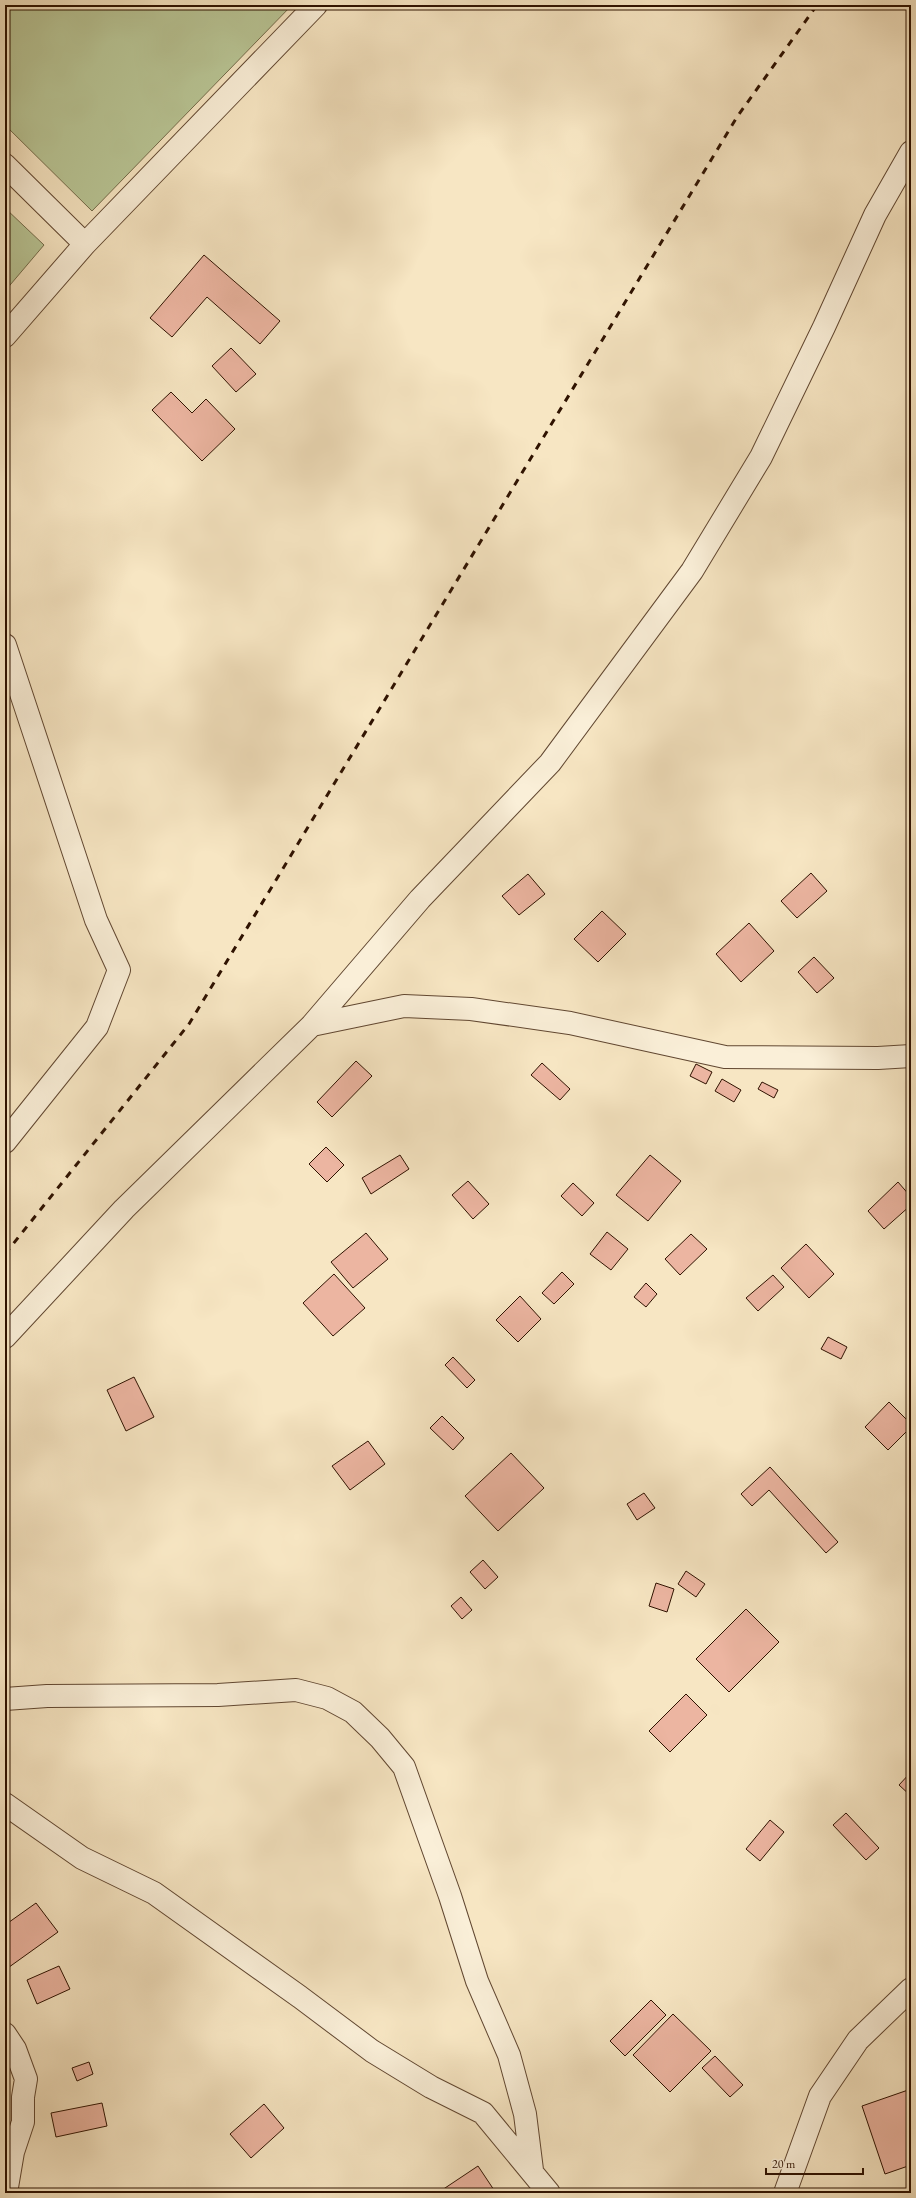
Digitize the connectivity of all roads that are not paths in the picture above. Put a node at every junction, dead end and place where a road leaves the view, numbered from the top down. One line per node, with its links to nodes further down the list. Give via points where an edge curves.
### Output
1 (316, 5): 4 (street)
2 (911, 152): 7 (street, via 875,215 761,457 692,571 550,763 420,899)
3 (5, 165): 4 (street)
4 (84, 244): 5 (street)
5 (5, 336)
6 (5, 645): 9 (street, via 96,920 119,970 97,1027)
7 (312, 1025): 8 (street, via 404,1006 471,1009 570,1023 725,1057); 10 (street, via 124,1209)
8 (911, 1056)
9 (5, 1142)
10 (5, 1337)
11 (5, 1699): 15 (street, via 47,1696 218,1695 296,1690 327,1698 353,1712 380,1738 404,1767 448,1889 476,1981 509,2055 525,2114)
12 (5, 1804): 15 (street, via 82,1858 154,1894 372,2051 431,2087 483,2113)
13 (911, 1988): 18 (street, via 858,2040 820,2096)
14 (5, 2034): 16 (street, via 15,2049 26,2079 23,2122 13,2152)
15 (532, 2170): 17 (street)
16 (6, 2193)
17 (550, 2193)
18 (785, 2193)

